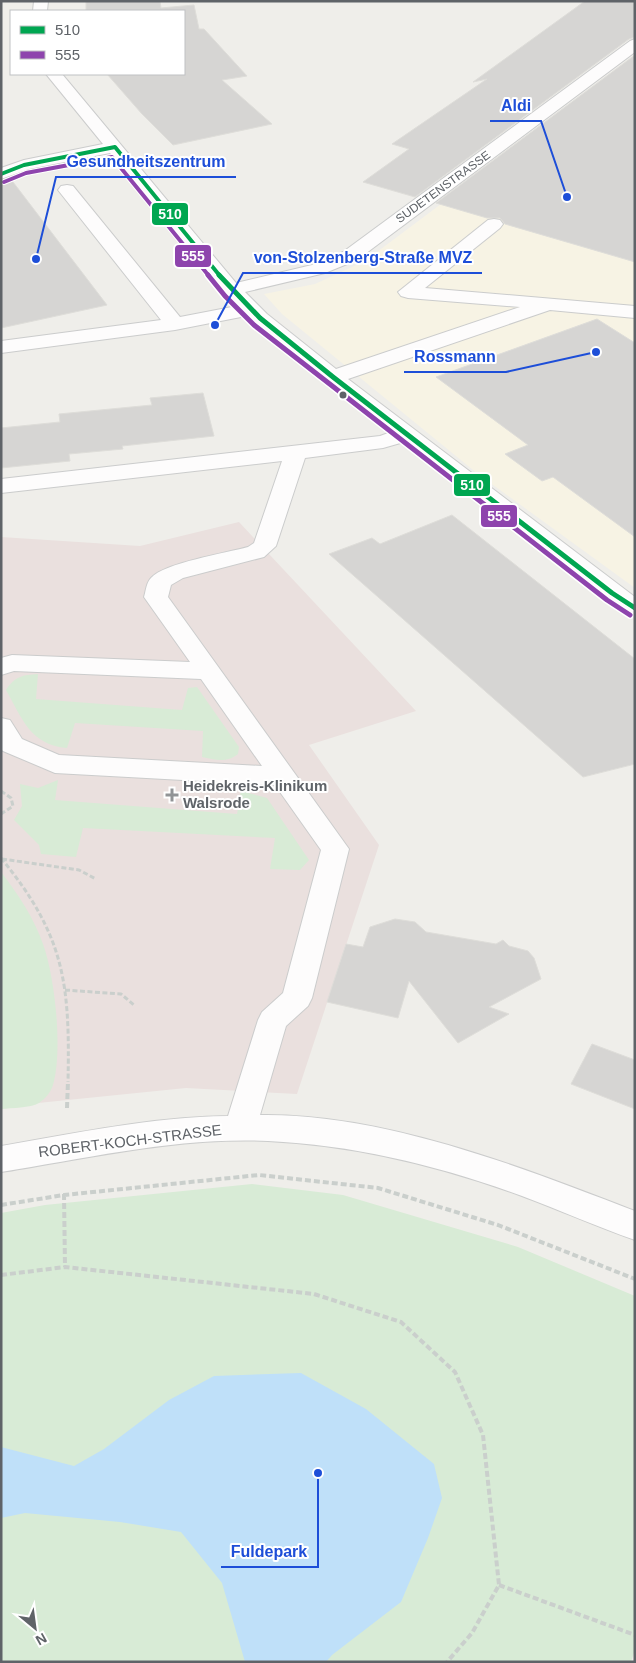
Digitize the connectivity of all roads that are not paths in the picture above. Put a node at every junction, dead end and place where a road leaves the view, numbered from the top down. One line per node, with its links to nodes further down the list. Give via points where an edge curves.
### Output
1 (635, 44): 7 (street, SUDETENSTRASSE, via 350,256 318,269)
2 (55, 75): 3 (street)
3 (115, 147): 4 (street, via 24,165); 7 (street)
4 (1, 174)
5 (67, 190): 11 (street)
6 (494, 224): 8 (street, via 408,292)
7 (232, 290): 9 (street)
8 (549, 304): 10 (street); 13 (street)
9 (250, 308): 11 (street); 13 (street)
10 (635, 312)
11 (175, 324): 12 (street)
12 (1, 347)
13 (333, 377): 14 (street)
14 (407, 434): 15 (street, via 382,442); 17 (street)
15 (296, 453): 16 (street); 19 (street, via 264,546 256,552 175,573 160,582 156,598)
16 (1, 486)
17 (635, 608)
18 (1, 667): 19 (street, via 12,663)
19 (208, 671): 21 (street)
20 (1, 726): 21 (street, via 12,744 55,764)
21 (284, 776): 22 (street, via 334,849 296,998 273,1020)
22 (240, 1128): 23 (street, ROBERT-KOCH-STRASSE, via 162,1134); 24 (street, ROBERT-KOCH-STRASSE, via 332,1134 402,1145 482,1168)
23 (1, 1159)
24 (635, 1226)

